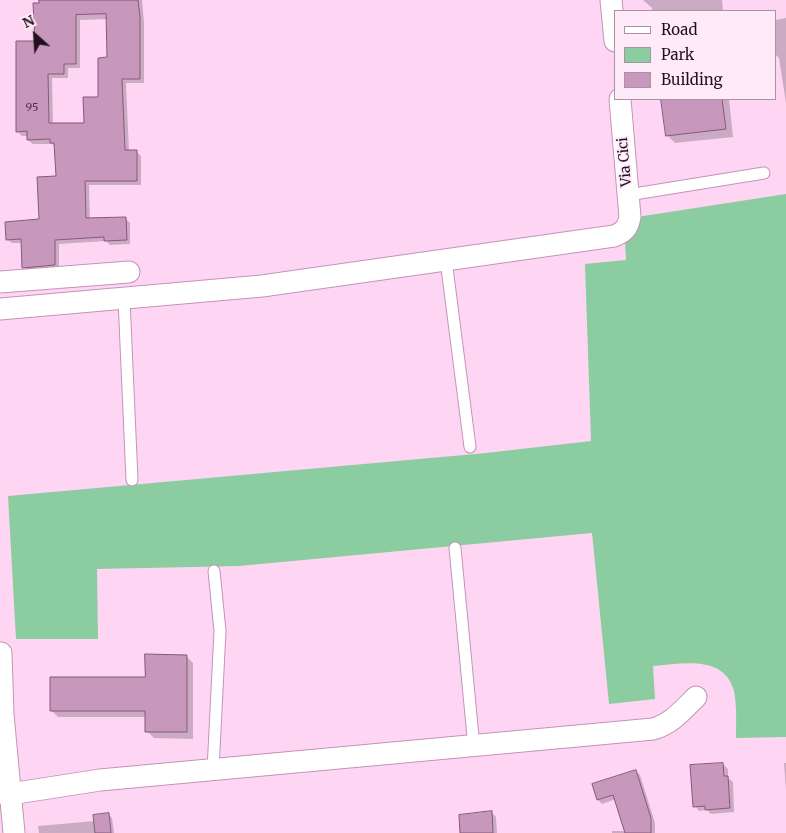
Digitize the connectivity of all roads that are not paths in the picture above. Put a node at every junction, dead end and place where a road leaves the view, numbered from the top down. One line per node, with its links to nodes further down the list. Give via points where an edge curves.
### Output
1 (610, 0): 2 (street)
2 (614, 32)
3 (620, 100): 5 (street, Via Cici)
4 (764, 173): 5 (lane)
5 (628, 195): 6 (street, Via Cici, via 630,217 623,233)
6 (446, 260): 9 (street, via 271,285); 11 (lane)
7 (129, 272): 8 (street)
8 (0, 282)
9 (124, 299): 10 (street); 12 (lane)
10 (0, 309)
11 (470, 447)
12 (132, 480)
13 (455, 548): 17 (lane)
14 (214, 571): 18 (lane, via 220,631)
15 (1, 653): 19 (street)
16 (696, 697): 17 (street, via 674,719 653,730)
17 (474, 747): 18 (street)
18 (213, 770): 19 (street, via 100,780)
19 (5, 794): 20 (street)
20 (14, 833)

